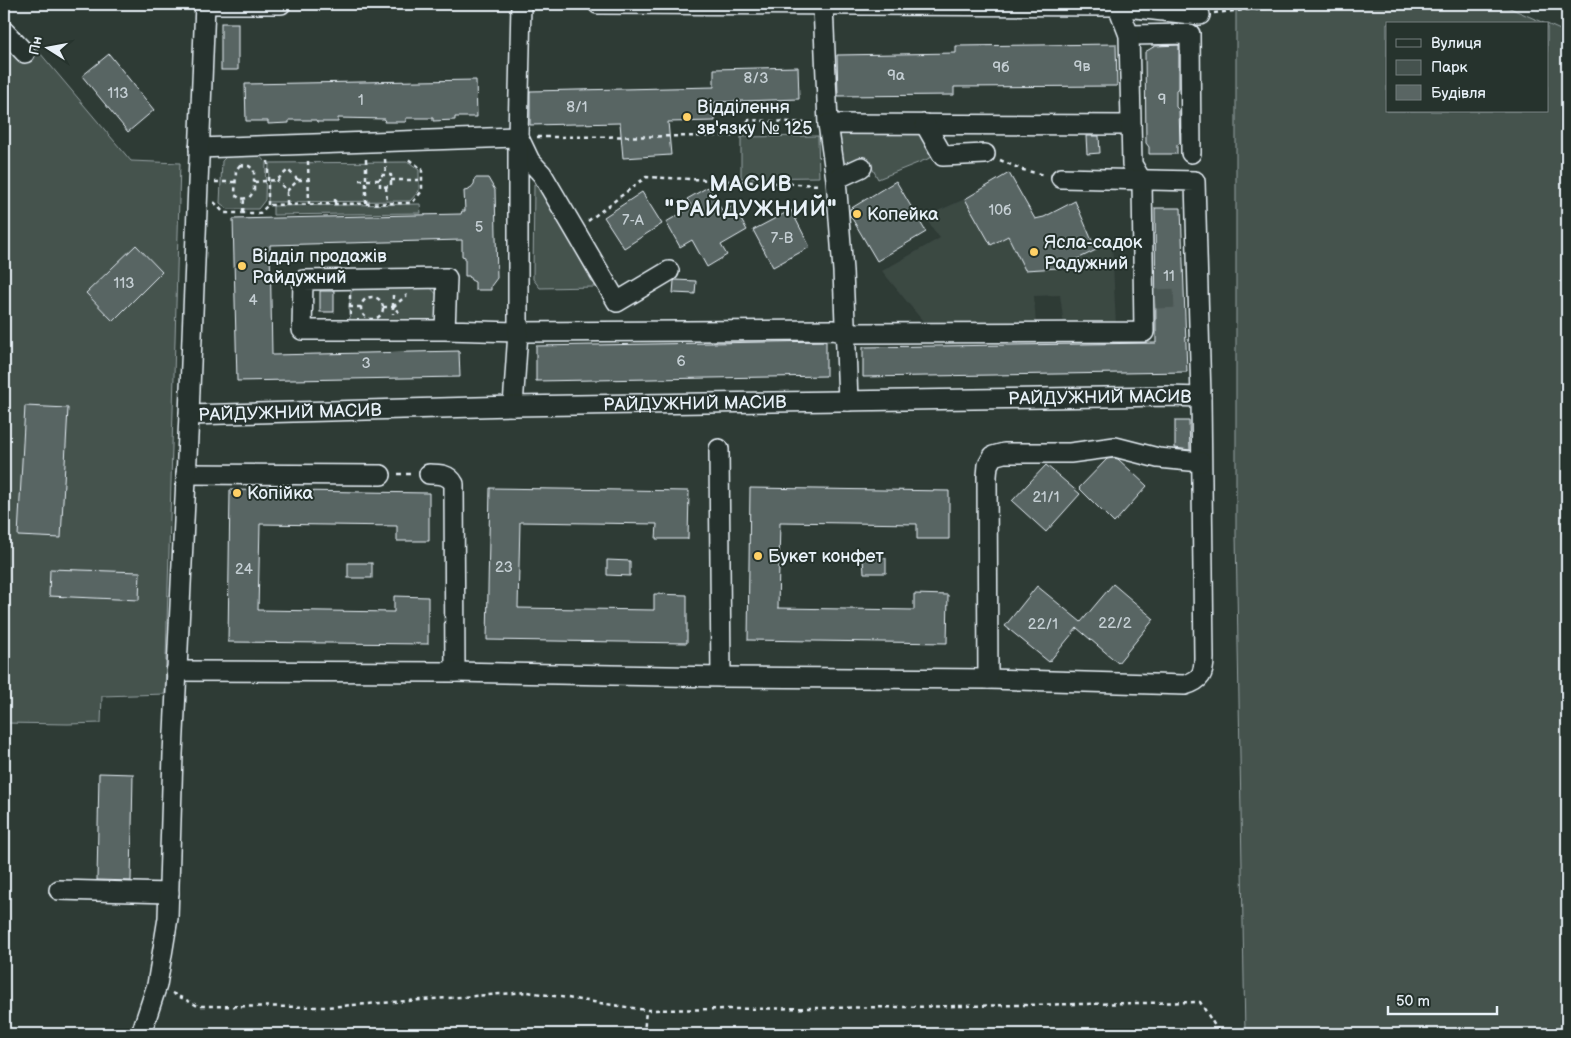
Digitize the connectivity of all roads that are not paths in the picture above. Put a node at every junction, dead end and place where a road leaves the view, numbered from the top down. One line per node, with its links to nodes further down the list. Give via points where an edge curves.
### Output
1 (205, 4): 2 (street); 17 (street)
2 (281, 4)
3 (520, 4): 16 (street)
4 (598, 4): 5 (street)
5 (761, 4): 7 (street)
6 (870, 4): 7 (street); 8 (street)
7 (824, 5): 13 (street)
8 (1117, 5): 9 (street); 11 (street)
9 (1200, 15)
10 (4, 30): 12 (street)
11 (1129, 35): 15 (street); 18 (street, via 1190,34)
12 (25, 53)
13 (828, 124): 14 (street); 23 (street)
14 (925, 124): 15 (street); 19 (street, via 943,156)
15 (1131, 125): 22 (street, via 1132,164)
16 (518, 137): 17 (street); 25 (street); 28 (street)
17 (199, 148): 33 (street)
18 (1191, 153)
19 (985, 154)
20 (862, 167): 23 (street)
21 (1061, 178): 22 (street)
22 (1142, 181): 29 (street, via 1150,299 1144,332); 30 (street, via 1195,181 1190,298)
23 (836, 182): 29 (street)
24 (669, 271): 25 (street)
25 (617, 302): 27 (street)
26 (445, 330): 26 (street, via 302,330 302,280 447,278); 28 (street)
27 (617, 331): 28 (street); 29 (street, via 833,330)
28 (518, 332): 32 (street)
29 (846, 333): 31 (street)
30 (1201, 398): 31 (street, РАЙДУЖНИЙ МАСИВ); 35 (street)
31 (848, 402): 32 (street, РАЙДУЖНИЙ МАСИВ)
32 (513, 406): 33 (street, РАЙДУЖНИЙ МАСИВ)
33 (189, 415): 36 (street)
34 (719, 449): 41 (street)
35 (1201, 462): 42 (street, via 1204,667 1201,676 1185,685); 42 (street, via 1158,458 1115,447 1070,453 1004,453 993,456 987,476)
36 (186, 474): 38 (street); 39 (street)
37 (429, 474): 40 (street, via 447,476 454,484)
38 (381, 475)
39 (176, 671): 40 (street); 44 (street)
40 (455, 672): 41 (street)
41 (721, 677): 42 (street)
42 (988, 679)
43 (59, 890): 44 (street)
44 (169, 893): 45 (street, via 157,985)
45 (140, 1034)

